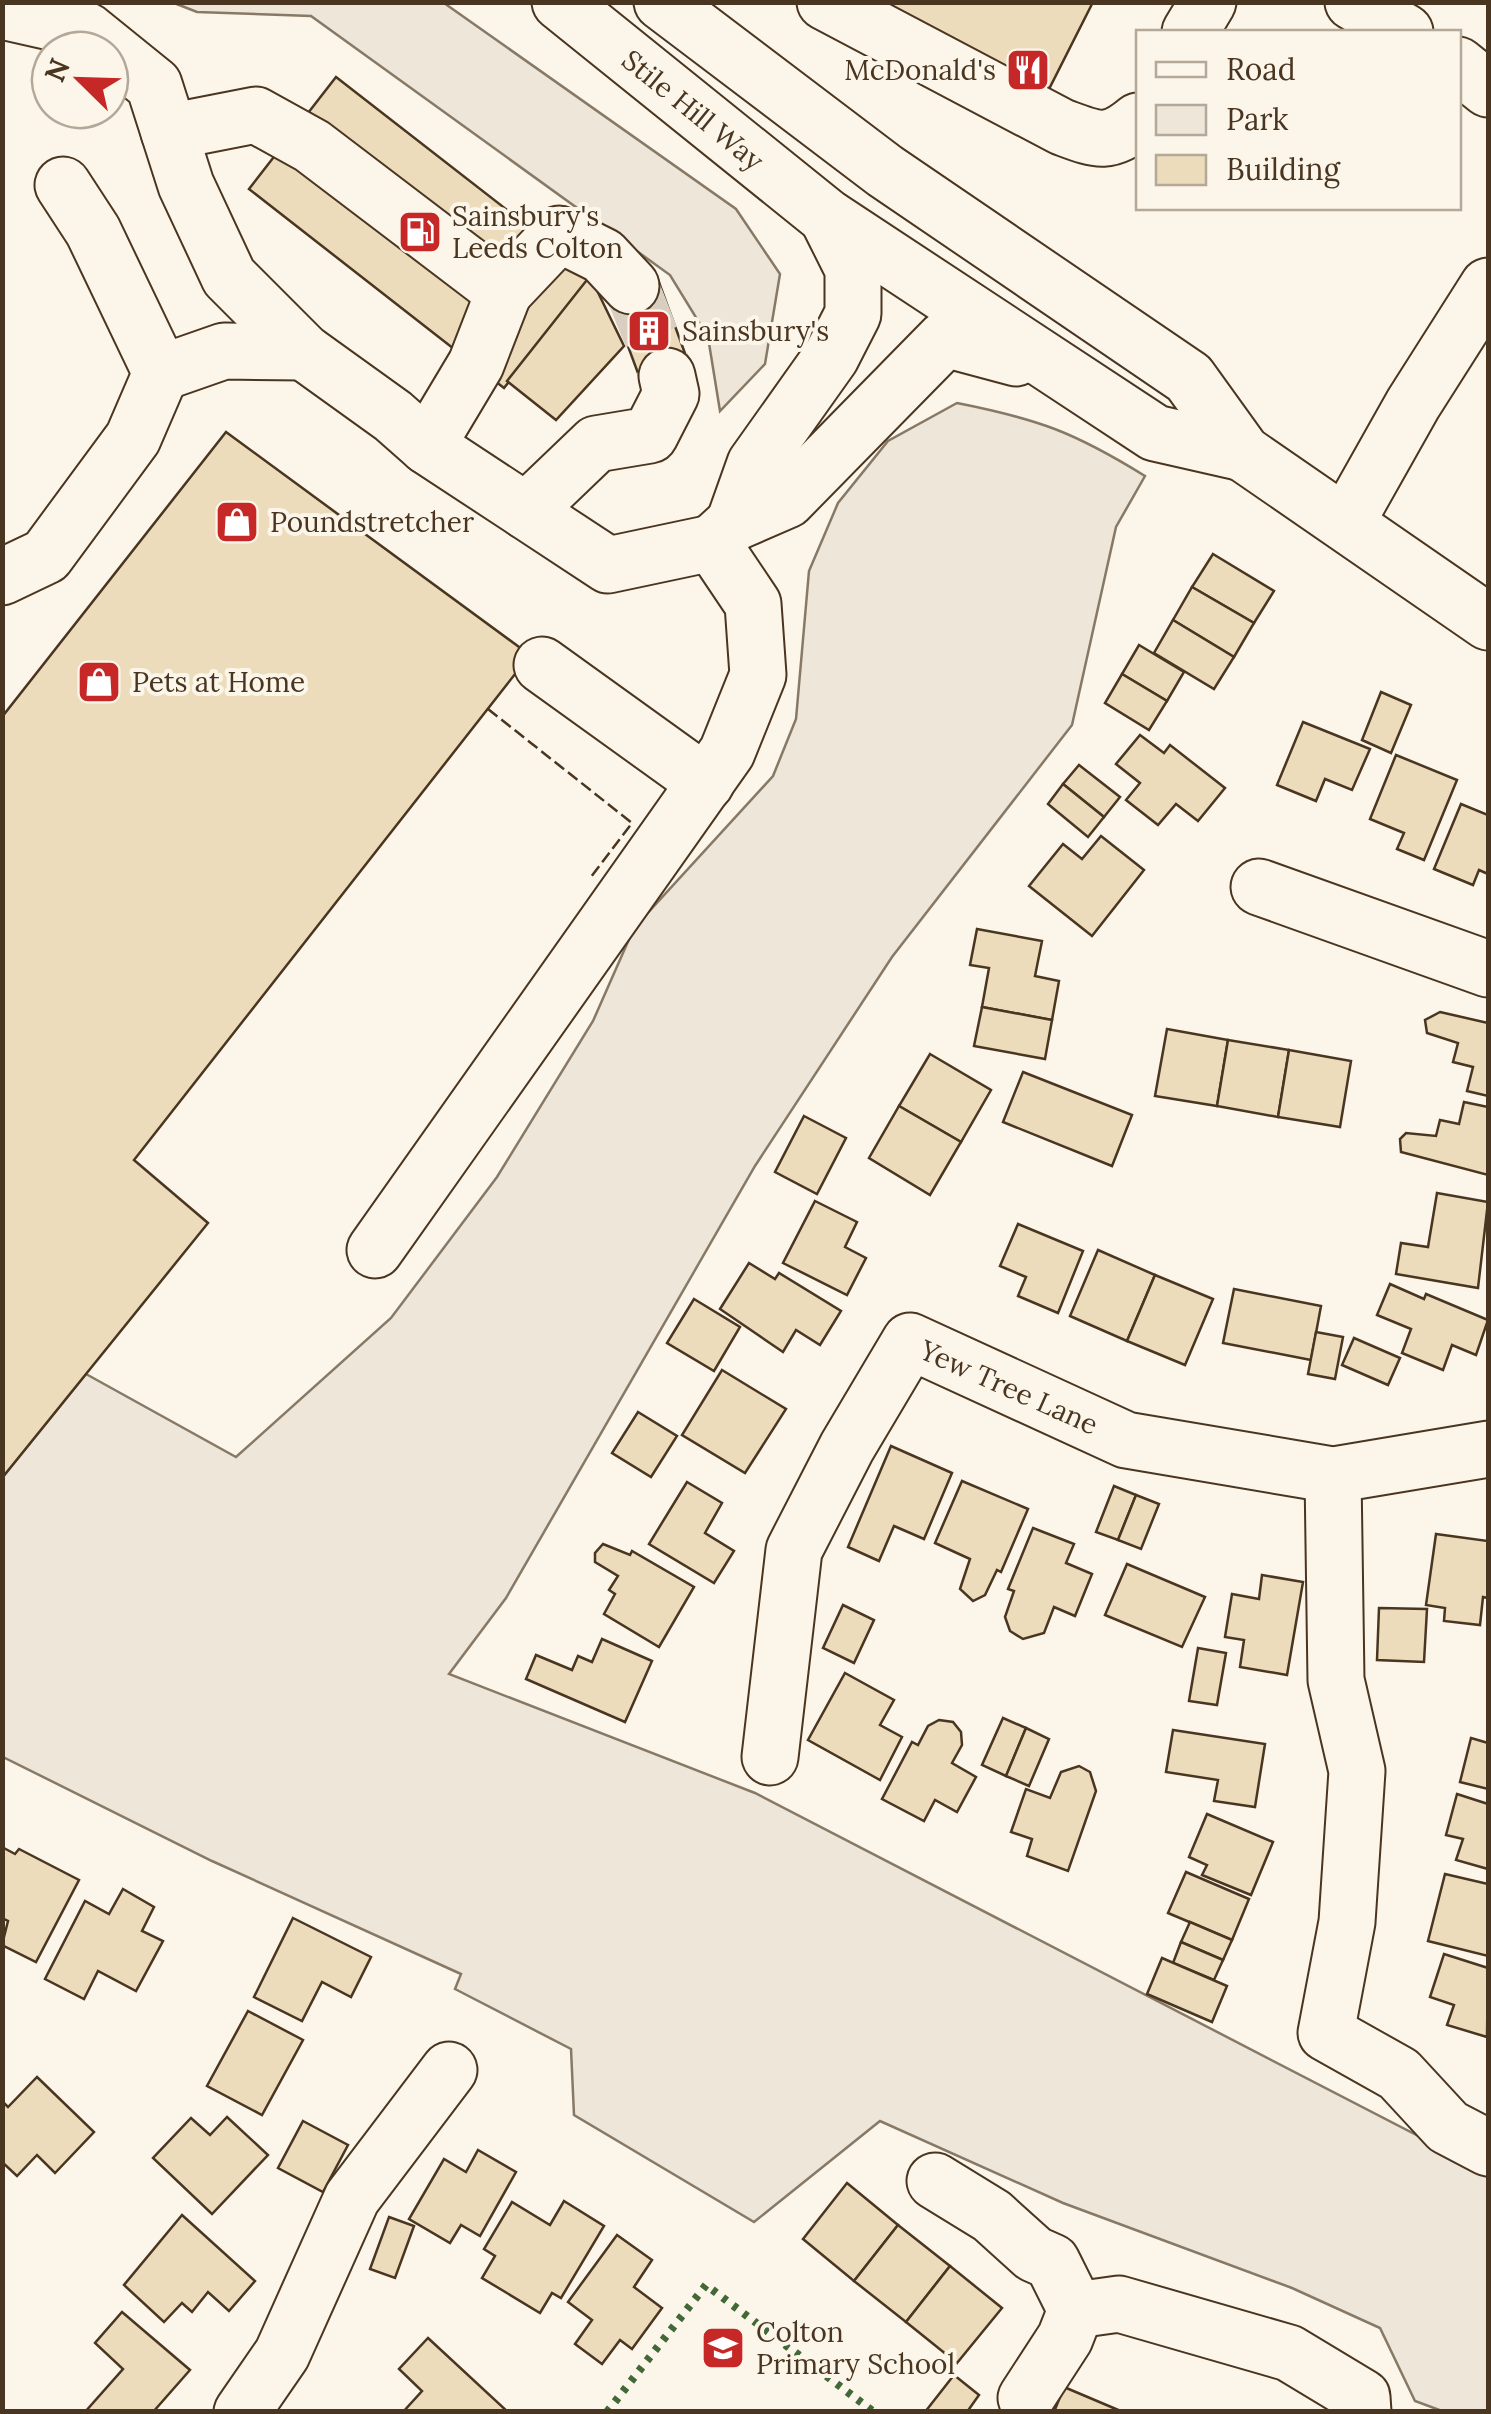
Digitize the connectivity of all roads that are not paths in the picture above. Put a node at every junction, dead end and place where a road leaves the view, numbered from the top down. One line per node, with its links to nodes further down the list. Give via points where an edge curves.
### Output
1 (560, 2): 15 (street, Stile Hill Way)
2 (662, 2): 13 (street, Stile Hill Way)
3 (825, 2): 11 (street, via 1062,128 1095,140 1118,138)
4 (1208, 2): 7 (street)
5 (1352, 2): 8 (street)
6 (2, 12): 12 (street, via 86,30 154,85)
7 (1191, 30)
8 (1402, 30)
9 (1461, 68): 10 (street)
10 (1488, 90)
11 (1136, 123)
12 (169, 132): 19 (street, via 256,116 312,146); 22 (street, via 229,277)
13 (885, 171): 16 (street, Stile Hill Way); 20 (street, Stile Hill Way, via 968,260)
14 (63, 185): 23 (street, via 93,231)
15 (827, 217): 20 (street, Stile Hill Way); 21 (street, Stile Hill Way, via 853,268)
16 (1026, 267): 20 (street); 26 (street, Stile Hill Way, via 1189,378)
17 (632, 286): 19 (street, via 603,256 559,234)
18 (1488, 286): 28 (street)
19 (504, 292): 25 (street, via 476,364)
20 (950, 304): 21 (street); 26 (street, Stile Hill Way, via 1154,433); 29 (street, via 787,500)
21 (854, 314): 29 (street, via 755,464)
22 (304, 352): 23 (street, via 224,351); 25 (street)
23 (161, 373): 30 (street, via 133,438 46,556)
24 (667, 376): 27 (street, via 671,394 650,435 596,444)
25 (427, 446): 27 (street)
26 (1243, 453): 28 (street, Stile Hill Way)
27 (526, 511): 29 (street, via 608,565)
28 (1346, 523): 31 (street, Stile Hill Way)
29 (723, 533): 33 (street, via 754,604 758,675 728,752)
30 (2, 577)
31 (1488, 622)
32 (542, 665): 33 (street)
33 (706, 783): 36 (street)
34 (1260, 888): 35 (street)
35 (1488, 969)
36 (375, 1250)
37 (1488, 1448): 38 (street, Yew Tree Lane)
38 (1333, 1475): 39 (street, Yew Tree Lane, via 1126,1440 910,1341 794,1550); 41 (street, via 1336,1680 1357,1772 1347,1922 1326,2032 1399,2074 1448,2127)
39 (770, 1757)
40 (449, 2070): 45 (street, via 352,2198 282,2354)
41 (1488, 2148)
42 (935, 2181): 43 (street, via 1052,2262)
43 (1076, 2310): 44 (street); 46 (street, via 1119,2304 1289,2353 1362,2397)
44 (1026, 2398)
45 (242, 2412)
46 (1363, 2412)

